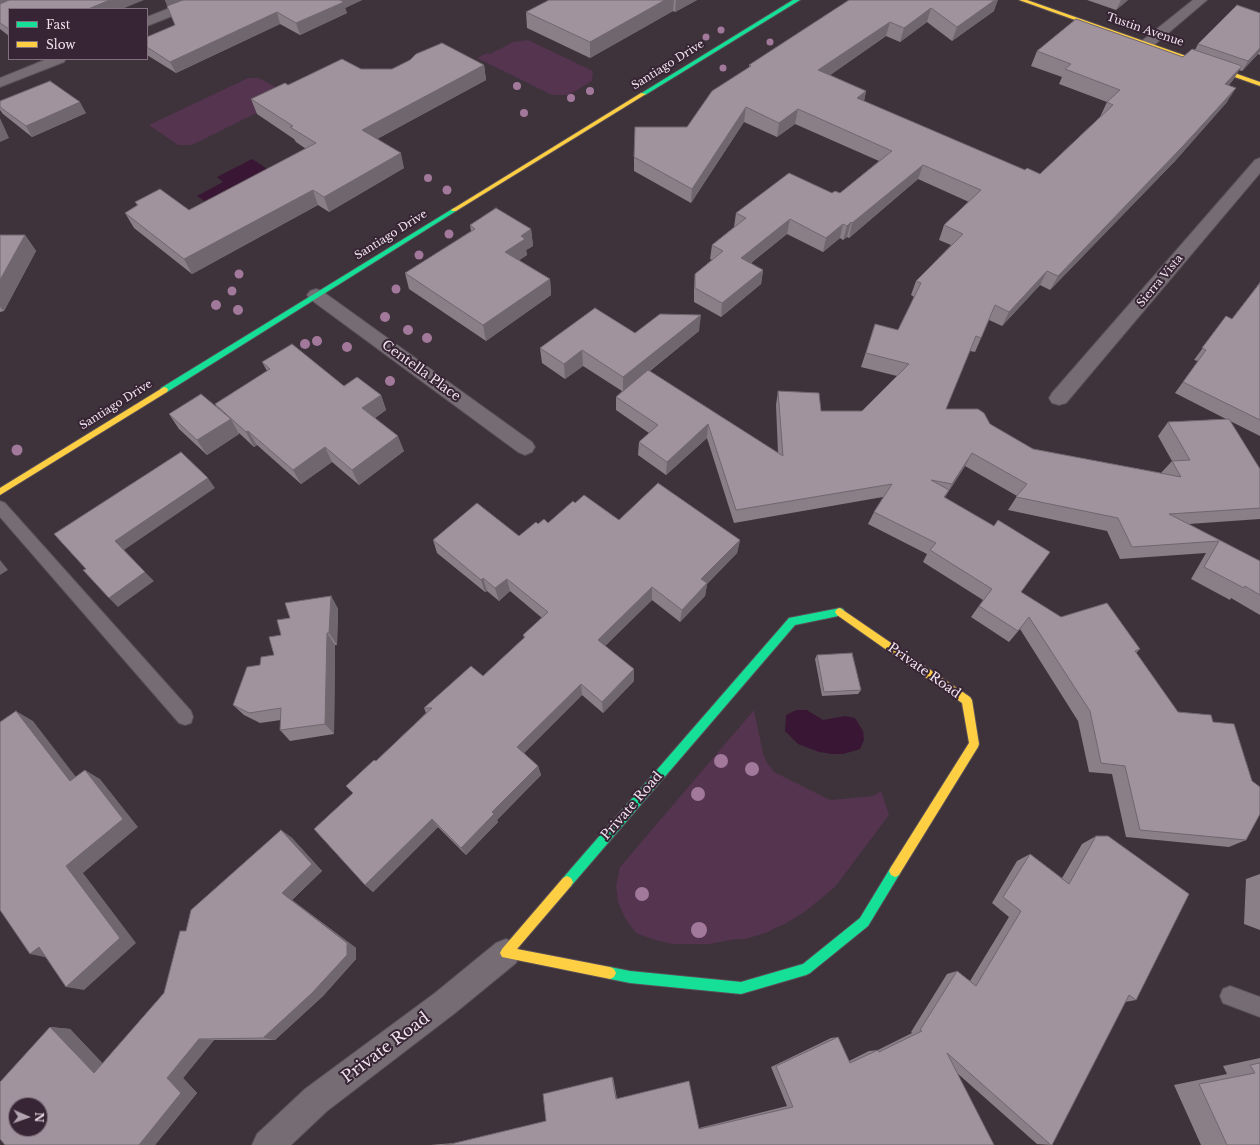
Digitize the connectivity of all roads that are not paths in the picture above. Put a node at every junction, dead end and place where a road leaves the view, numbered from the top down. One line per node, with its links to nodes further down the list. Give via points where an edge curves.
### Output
1 (201, 0): 5 (street)
2 (797, 0): 11 (street, Santiago Drive)
3 (1022, 0): 6 (street, Tustin Avenue)
4 (1201, 0): 6 (street)
5 (148, 22)
6 (1148, 43): 9 (street, Tustin Avenue)
7 (57, 60): 8 (street)
8 (0, 84)
9 (1260, 84)
10 (1260, 163): 12 (street, Sierra Vista)
11 (316, 295): 13 (street, Centella Place); 14 (street, Santiago Drive)
12 (1060, 398)
13 (525, 447)
14 (0, 492)
15 (0, 507): 16 (lane)
16 (184, 716)
17 (506, 953): 17 (street, Private Road, via 630,977 741,988 806,969 864,922 974,744 967,700 840,612 792,620); 20 (street, Private Road, via 445,1003 316,1100)
18 (1230, 996): 19 (lane)
19 (1260, 1007)
20 (268, 1145)

